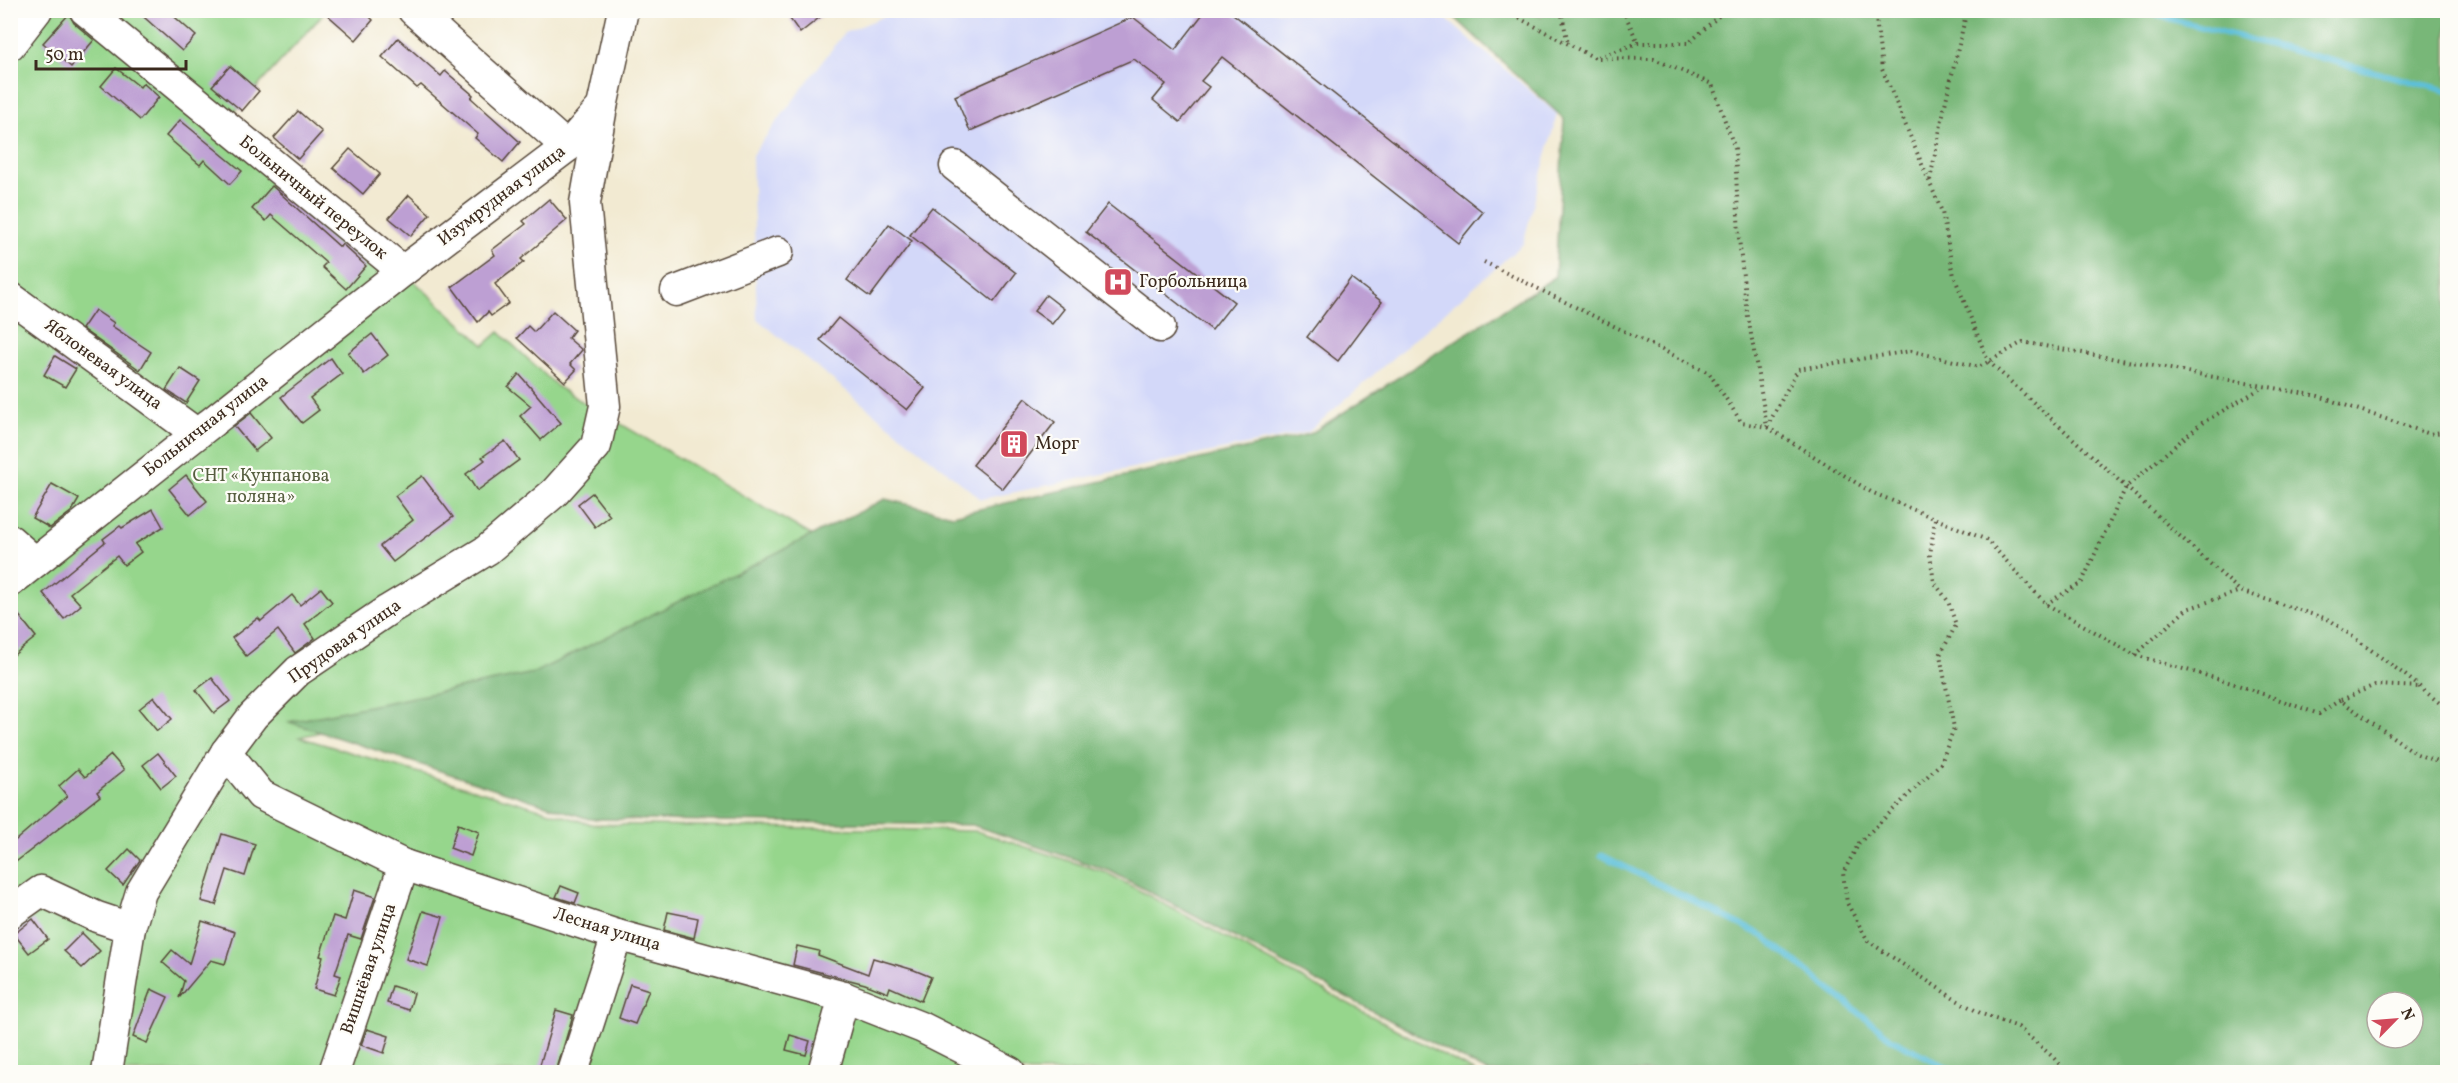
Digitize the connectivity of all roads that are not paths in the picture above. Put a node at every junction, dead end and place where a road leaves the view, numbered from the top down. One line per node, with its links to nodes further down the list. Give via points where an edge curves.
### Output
1 (37, 10): 5 (street)
2 (85, 10): 10 (street, Больничный переулок)
3 (413, 10): 7 (street)
4 (623, 10): 6 (street, Изумрудная улица)
5 (10, 45)
6 (602, 107): 7 (street, Изумрудная улица); 18 (street, Прудовая улица, via 585,203 599,307 605,406 596,446 555,492 486,550 298,671 253,716)
7 (567, 147): 10 (street, Изумрудная улица)
8 (955, 166): 13 (street)
9 (778, 252): 11 (street)
10 (403, 271): 14 (street, Больничная улица)
11 (675, 291)
12 (10, 297): 14 (street, Яблоневая улица)
13 (1160, 327)
14 (196, 434): 16 (street, Больничная улица)
15 (10, 540): 16 (street)
16 (35, 562): 17 (street, Больничная улица)
17 (10, 582)
18 (226, 752): 19 (street, Лесная улица, via 261,795); 21 (street, Прудовая улица, via 141,892)
19 (404, 865): 22 (street, Лесная улица); 25 (street, Вишнёвая улица)
20 (10, 913): 21 (street, via 41,891)
21 (130, 928): 24 (street, Прудовая улица)
22 (617, 934): 23 (street, Лесная улица); 26 (street)
23 (844, 997): 27 (street); 28 (street, Лесная улица, via 923,1028)
24 (107, 1072)
25 (334, 1072)
26 (573, 1072)
27 (824, 1072)
28 (1010, 1072)

